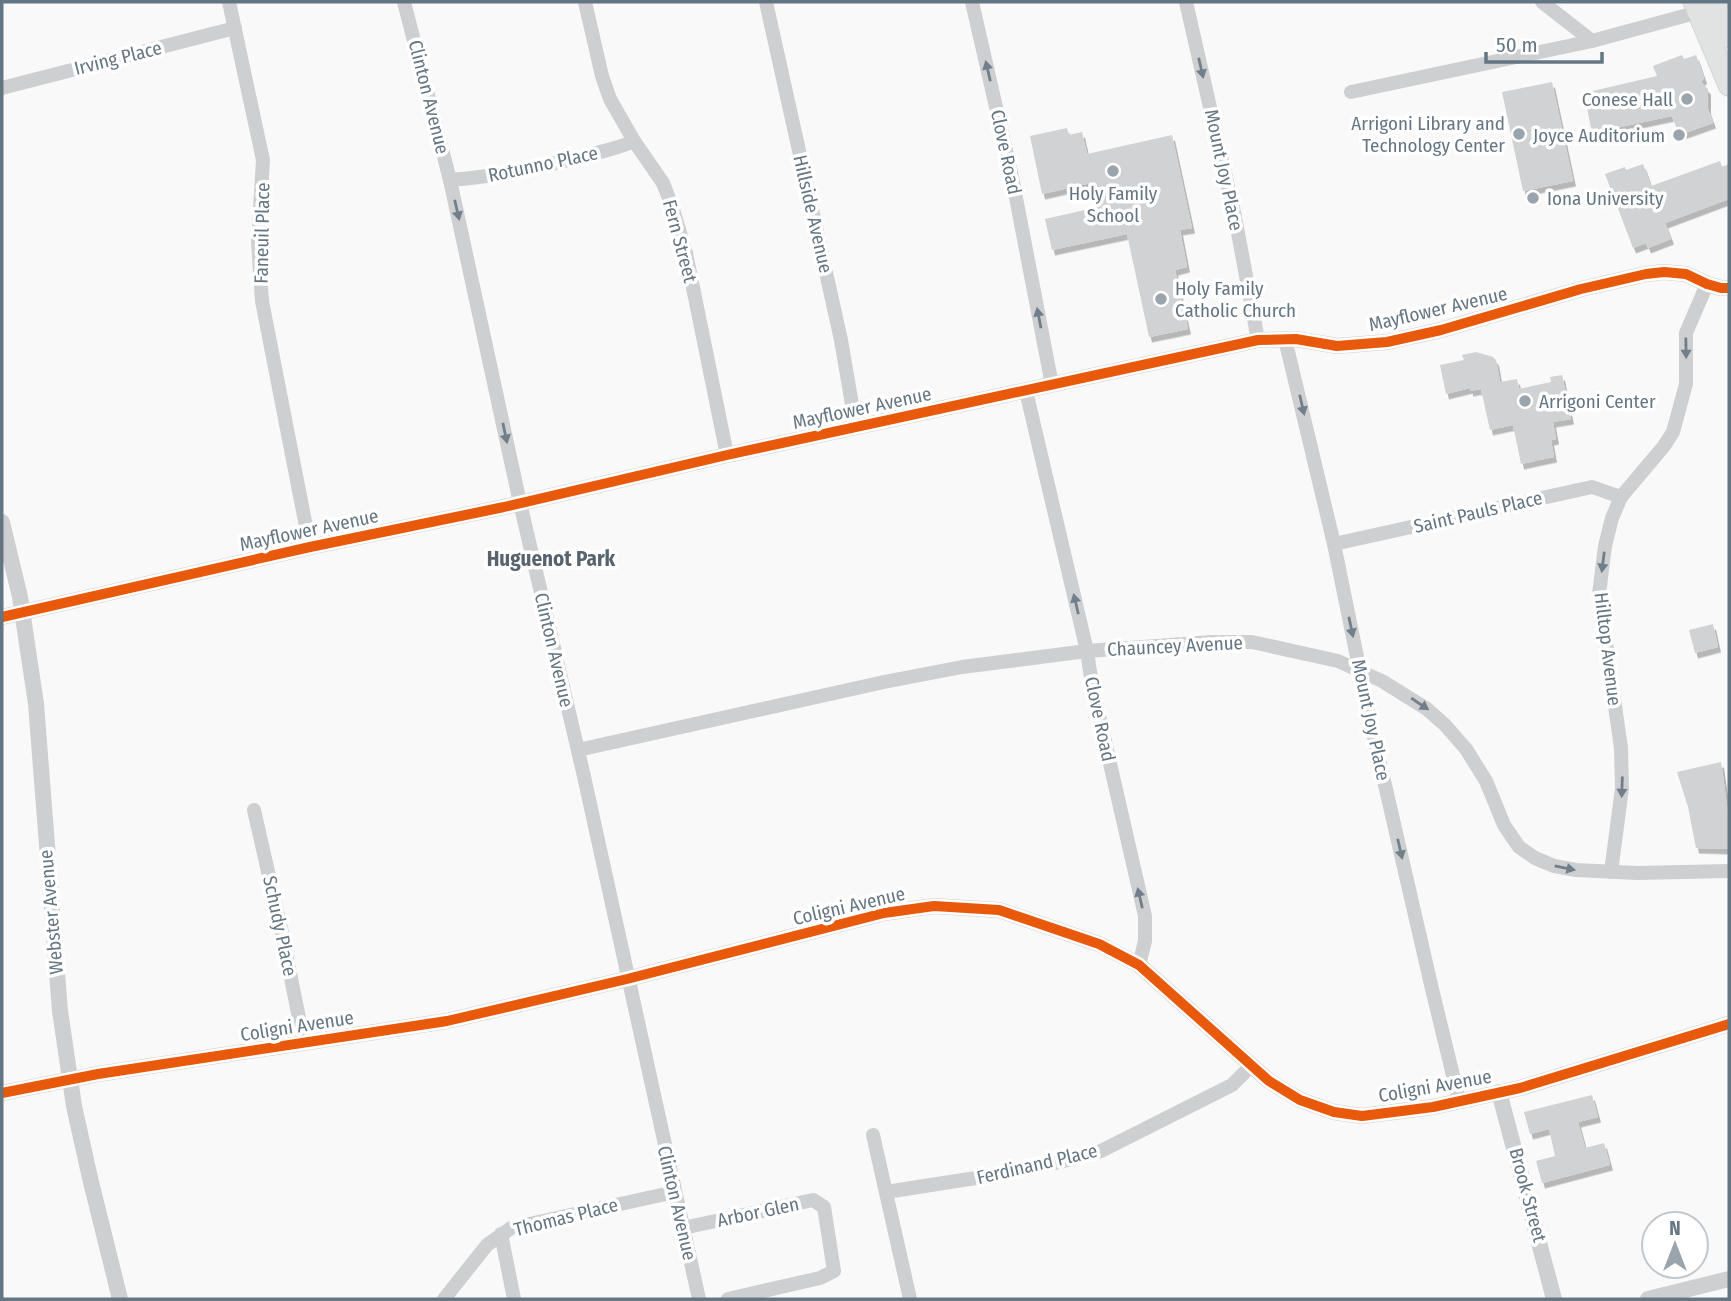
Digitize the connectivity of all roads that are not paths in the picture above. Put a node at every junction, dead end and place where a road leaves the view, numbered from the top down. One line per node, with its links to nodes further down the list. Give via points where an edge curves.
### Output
1 (229, 2): 9 (street, Faneuil Place)
2 (404, 2): 16 (street, Clinton Avenue)
3 (585, 2): 15 (street, Fern Street, via 610,99)
4 (766, 2): 23 (street, Hillside Avenue, via 841,340)
5 (972, 2): 21 (street, Clove Road, one-way to 5)
6 (1186, 2): 20 (street, Mount Joy Place, one-way to 20, via 1236,217)
7 (1542, 2): 11 (street)
8 (1706, 5): 10 (main road); 11 (street); 12 (main road)
9 (235, 28): 13 (street, Irving Place); 29 (street, Faneuil Place, via 262,160 258,242 262,301)
10 (1729, 37)
11 (1592, 41): 14 (street)
12 (1729, 85)
13 (2, 88)
14 (1351, 92)
15 (634, 141): 16 (street, Rotunno Place, via 557,163); 24 (street, Fern Street, via 663,183 672,206)
16 (450, 180): 26 (street, Clinton Avenue, one-way to 26)
17 (1707, 284): 18 (street, Mayflower Avenue); 19 (street, Mayflower Avenue, via 1685,274 1646,274 1387,342 1337,346); 25 (street, Hilltop Avenue, one-way to 25, via 1686,333 1686,384 1673,432)
18 (1729, 288)
19 (1285, 339): 20 (street, Mayflower Avenue); 28 (street, Mount Joy Place, one-way to 28)
20 (1258, 340): 21 (street, Mayflower Avenue)
21 (1052, 385): 22 (street, Mayflower Avenue)
22 (1026, 391): 23 (street, Mayflower Avenue); 32 (street, Clove Road, one-way to 22)
23 (856, 428): 24 (street, Mayflower Avenue)
24 (727, 455): 26 (street, Mayflower Avenue)
25 (1621, 496): 28 (street, Saint Pauls Place, via 1592,487); 37 (street, Hilltop Avenue, one-way to 37, via 1605,546 1599,594 1622,748 1622,788)
26 (520, 503): 29 (street, Mayflower Avenue); 34 (street, Clinton Avenue)
27 (2, 522): 30 (street, Webster Avenue)
28 (1334, 544): 33 (street, Mount Joy Place, one-way to 33)
29 (310, 547): 30 (street, Mayflower Avenue)
30 (22, 612): 31 (street, Mayflower Avenue); 43 (street, Webster Avenue, via 36,704 57,985)
31 (2, 617)
32 (1087, 651): 33 (street, Chauncey Avenue, via 1252,642 1338,660); 34 (street, Chauncey Avenue, via 884,682); 38 (street, Clove Road, one-way to 32, via 1145,941 1144,916)
33 (1360, 672): 37 (street, Chauncey Avenue, one-way to 37, via 1404,694 1445,724 1486,781 1504,825 1519,847 1554,866); 46 (street, Mount Joy Place, one-way to 46)
34 (578, 750): 39 (street, Clinton Avenue)
35 (254, 810): 41 (street, Schudy Place)
36 (1729, 871): 37 (street, Chauncey Avenue)
37 (1611, 872)
38 (1139, 965): 39 (street, Coligni Avenue, via 1099,944 999,910 934,906 884,913); 42 (street, Coligni Avenue)
39 (627, 979): 41 (street, Coligni Avenue, via 447,1021); 48 (street, Clinton Avenue)
40 (1729, 1024): 44 (street, Coligni Avenue)
41 (304, 1042): 43 (street, Coligni Avenue)
42 (1251, 1066): 46 (street, Coligni Avenue, via 1300,1100 1334,1112 1363,1116); 49 (street, Ferdinand Place, via 1232,1085 1101,1151 995,1175)
43 (70, 1080): 45 (street, Coligni Avenue); 53 (street, Webster Avenue)
44 (1499, 1092): 46 (street, Coligni Avenue); 59 (street, Brook Street)
45 (2, 1093)
46 (1459, 1100)
47 (873, 1135): 49 (street)
48 (675, 1192): 50 (street, Clinton Avenue); 51 (street, Thomas Place, via 532,1222)
49 (886, 1192): 58 (street)
50 (683, 1228): 56 (street, Clinton Avenue); 57 (street, Arbor Glen, via 813,1200 824,1207 834,1271)
51 (501, 1234): 54 (street, Thomas Place); 55 (street)
52 (1729, 1279): 60 (street)
53 (120, 1299)
54 (444, 1299)
55 (514, 1299)
56 (699, 1299)
57 (728, 1299)
58 (910, 1299)
59 (1554, 1299)
60 (1648, 1299)

